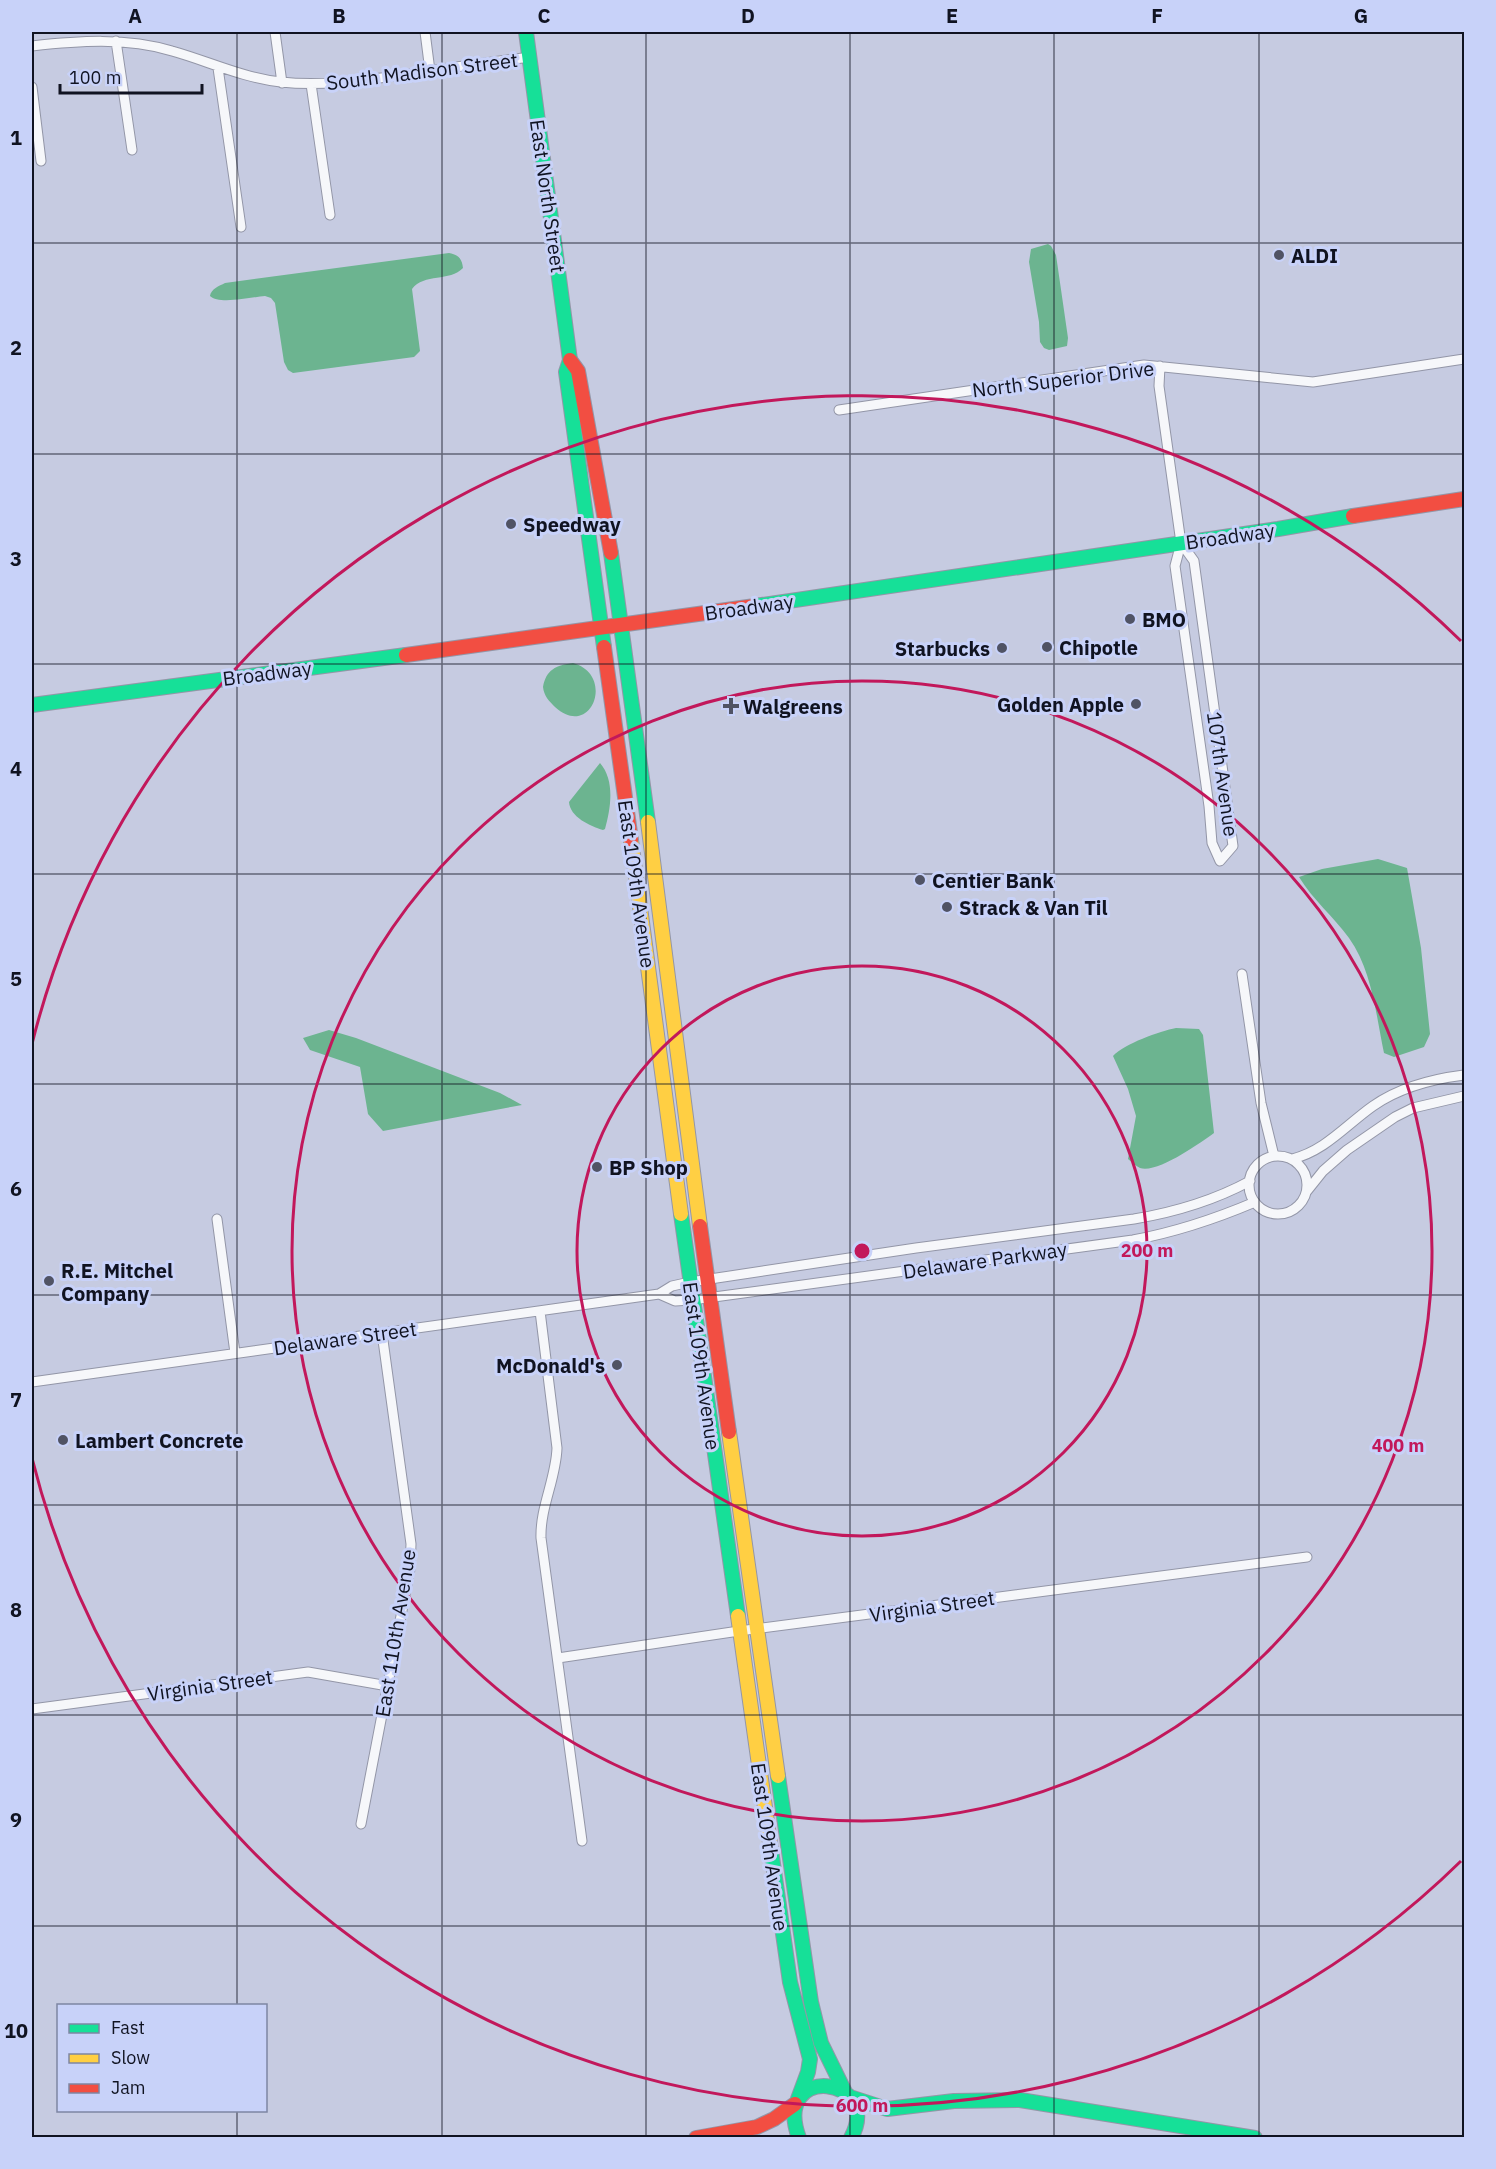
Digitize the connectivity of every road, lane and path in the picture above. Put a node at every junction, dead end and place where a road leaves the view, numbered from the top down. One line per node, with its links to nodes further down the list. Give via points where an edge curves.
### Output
1 (126, 32): 6 (street)
2 (275, 32): 11 (street)
3 (424, 32): 10 (street)
4 (526, 32): 8 (main road, East North Street)
5 (116, 41): 6 (street, South Madison Street); 7 (street, South Madison Street); 14 (street)
6 (128, 43): 9 (street, South Madison Street, via 171,50)
7 (32, 46)
8 (530, 57): 10 (street, South Madison Street); 19 (main road, East North Street)
9 (218, 68): 11 (street, South Madison Street); 17 (street)
10 (430, 71): 12 (street, South Madison Street)
11 (282, 82): 12 (street, South Madison Street)
12 (311, 84): 16 (street)
13 (32, 87): 15 (street)
14 (132, 150)
15 (41, 161)
16 (330, 215)
17 (241, 227)
18 (1464, 359): 20 (street, North Superior Drive, via 1313,382)
19 (570, 360): 24 (main road, East North Street, via 578,370); 25 (main road, East North Street, via 566,372)
20 (1160, 366): 21 (street, North Superior Drive, via 1144,365); 23 (street, 107th Avenue, via 1159,386)
21 (839, 410)
22 (1464, 499): 23 (main road, Broadway)
23 (1181, 543): 23 (street, 107th Avenue, via 1175,566 1212,843 1220,861 1233,846 1194,561); 24 (main road, Broadway)
24 (620, 625): 25 (main road, Broadway); 36 (main road, East 109th Avenue)
25 (601, 628): 26 (main road, Broadway); 37 (main road, East 109th Avenue)
26 (32, 705)
27 (1242, 974): 30 (street, via 1261,1103)
28 (1464, 1075): 31 (street, via 1396,1093 1372,1106 1314,1153)
29 (1464, 1096): 33 (street, via 1413,1108 1395,1117 1323,1170)
30 (1274, 1156): 31 (street); 32 (street, via 1258,1165)
31 (1292, 1159): 33 (street, via 1305,1173)
32 (1250, 1181): 34 (street); 36 (street, Delaware Parkway, via 1202,1204 1164,1214)
33 (1307, 1191): 34 (street, via 1297,1207 1280,1214 1262,1209)
34 (1256, 1202): 39 (street, Delaware Parkway, via 1209,1222 1133,1240)
35 (217, 1219): 43 (street)
36 (707, 1280): 37 (street, Delaware Street); 39 (main road, East 109th Avenue)
37 (690, 1282): 38 (street, Delaware Street); 40 (main road, East 109th Avenue)
38 (659, 1294): 40 (street, Delaware Street, via 675,1301); 41 (street, Delaware Street)
39 (709, 1298): 40 (street, Delaware Street); 46 (main road, East 109th Avenue)
40 (692, 1300): 47 (main road, East 109th Avenue)
41 (540, 1311): 42 (street, Delaware Street); 48 (street, via 557,1448 541,1519 541,1538)
42 (382, 1333): 43 (street, Delaware Street); 49 (street, East 110th Avenue, via 411,1544 410,1569)
43 (235, 1353): 44 (street, Delaware Street)
44 (32, 1382)
45 (1307, 1557): 46 (street, Virginia Street)
46 (759, 1629): 47 (street, Virginia Street); 53 (main road, East 109th Avenue, via 811,2002 824,2049)
47 (739, 1631): 48 (street, Virginia Street); 54 (main road, East 109th Avenue, via 790,1982 809,2056 808,2072)
48 (558, 1658): 52 (street)
49 (388, 1686): 50 (street, Virginia Street, via 308,1672); 51 (street, East 110th Avenue)
50 (32, 1709)
51 (361, 1824)
52 (582, 1841)
53 (848, 2095): 54 (main road, via 837,2087 822,2085 811,2088); 57 (main road, East 109th Avenue, via 858,2117); 58 (main road, via 887,2109 954,2101 1020,2100)
54 (797, 2102): 55 (main road, via 757,2127); 56 (main road, East 109th Avenue, via 792,2115)
55 (696, 2138)
56 (799, 2138)
57 (851, 2138)
58 (1255, 2138)

